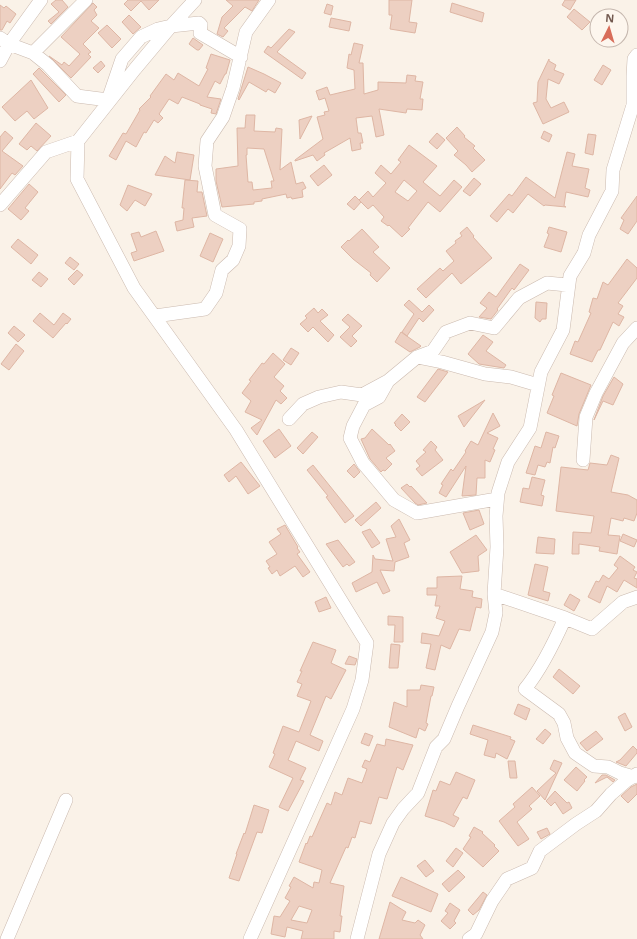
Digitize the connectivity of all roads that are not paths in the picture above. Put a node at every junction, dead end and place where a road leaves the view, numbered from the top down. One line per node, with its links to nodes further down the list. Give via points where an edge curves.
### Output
1 (41, 0): 6 (street)
2 (86, 0): 7 (street)
3 (196, 0): 5 (street)
4 (269, 0): 9 (street, via 246,32)
5 (171, 26): 7 (street, via 141,37 122,60 108,100 78,96); 9 (street, via 199,23 200,33); 11 (street)
6 (5, 41): 7 (street); 10 (street)
7 (33, 53)
8 (637, 55): 13 (street, via 634,59 633,105 613,170 612,191)
9 (241, 57): 14 (street, via 224,117 207,141 205,166 215,215 240,229 239,246 233,260 222,270 216,293 205,309)
10 (0, 61)
11 (78, 141): 12 (street, via 46,152); 14 (street, via 77,179 134,288)
12 (0, 205)
13 (568, 284): 16 (street, via 547,283 519,298 494,328 470,323 446,332 433,352); 18 (street, via 562,330 540,372)
14 (155, 316): 28 (street, via 236,430 367,643 362,680 353,709)
15 (637, 328): 20 (street, via 623,343 586,417)
16 (417, 357): 17 (street); 18 (street)
17 (388, 381): 19 (street, via 362,395 341,392 319,397 303,404); 21 (street, via 379,398 364,405 350,438 363,463 394,500 417,513)
18 (538, 385): 21 (street, via 530,428 508,462)
19 (289, 418)
20 (583, 460)
21 (497, 499): 22 (street)
22 (494, 594): 24 (street); 29 (street, via 496,613 492,632 444,739 436,747 418,793 393,823 379,854)
23 (637, 597): 24 (street, via 623,602 592,629)
24 (565, 618): 25 (street, via 555,642 525,689 559,714 564,723 566,738 575,753 594,766 608,767)
25 (635, 776): 30 (street, via 596,811 540,851 532,868 507,879 492,900 476,934)
26 (66, 800): 27 (street)
27 (7, 939)
28 (250, 939)
29 (357, 939)
30 (469, 939)

